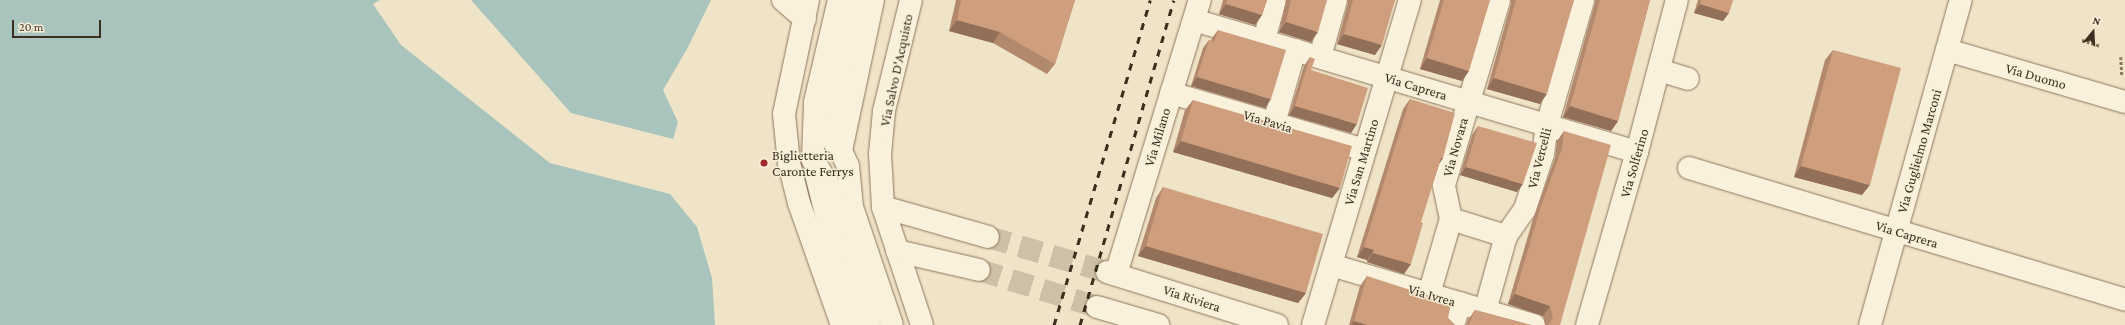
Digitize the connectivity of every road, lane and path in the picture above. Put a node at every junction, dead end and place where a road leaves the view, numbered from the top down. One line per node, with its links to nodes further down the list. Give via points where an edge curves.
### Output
1 (783, 0): 14 (street)
2 (839, 0): 33 (street, via 815,102)
3 (856, 0): 35 (street, via 832,101)
4 (873, 0): 32 (street)
5 (887, 0): 32 (street)
6 (911, 0): 36 (street, Via Salvo D'Acquisto, via 884,111 880,154)
7 (1275, 0): 16 (street)
8 (1336, 0): 21 (street)
9 (1410, 0): 23 (street, Via San Martino)
10 (1499, 0): 26 (street, Via Novara)
11 (1583, 0): 29 (street, Via Vercelli)
12 (1961, 0): 20 (street, Via Guglielmo Marconi)
13 (1674, 1): 22 (street, Via Solferino)
14 (809, 6): 50 (street, via 784,114 790,163 799,203)
15 (1197, 10): 16 (street, Via Caprera); 25 (street, Via Milano)
16 (1264, 40): 19 (street, Via Caprera)
17 (2082, 40): 18 (path)
18 (2100, 46)
19 (1295, 50): 21 (street, Via Caprera); 28 (street)
20 (1947, 50): 27 (street, Via Duomo); 38 (street, Via Guglielmo Marconi)
21 (1320, 57): 23 (street, Via Caprera)
22 (1659, 70): 24 (street); 31 (street, Via Solferino)
23 (1387, 77): 26 (street, Via Caprera); 30 (street, Via San Martino)
24 (1688, 79)
25 (1170, 93): 28 (street, Via Pavia); 44 (street, Via Milano)
26 (1469, 102): 29 (street, Via Caprera); 37 (street, Via Novara, via 1444,185)
27 (2125, 102)
28 (1274, 123): 30 (street, Via Pavia)
29 (1547, 125): 31 (street, Via Caprera); 39 (street, Via Vercelli, via 1543,154 1525,210)
30 (1365, 150): 42 (street, Via San Martino)
31 (1637, 152): 60 (street, Via Solferino)
32 (845, 158): 35 (street); 53 (street, via 852,208)
33 (813, 160): 35 (street); 51 (street, via 840,270)
34 (1689, 168): 38 (street, Via Caprera)
35 (836, 196): 52 (street, via 849,248)
36 (883, 207): 40 (street); 41 (street, Via Salvo D'Acquisto)
37 (1451, 219): 39 (street); 45 (street, Via Novara)
38 (1896, 231): 46 (street, Via Caprera); 61 (street, Via Guglielmo Marconi)
39 (1506, 236): 49 (street, Via Vercelli)
40 (988, 237)
41 (898, 251): 43 (street); 54 (street, Via Salvo D'Acquisto)
42 (1331, 265): 45 (street, Via Ivrea); 57 (street, Via San Martino)
43 (979, 270)
44 (1112, 273): 56 (street, Via Riviera)
45 (1429, 294): 47 (street, Via Ivrea)
46 (2125, 300)
47 (1460, 303): 49 (street, Via Ivrea); 58 (street)
48 (1097, 307): 55 (street)
49 (1485, 311): 59 (street, Via Ivrea)
50 (842, 325)
51 (859, 325)
52 (878, 325)
53 (892, 325)
54 (922, 325)
55 (1158, 325)
56 (1277, 325)
57 (1313, 325)
58 (1453, 325)
59 (1534, 325)
60 (1587, 325)
61 (1870, 325)

